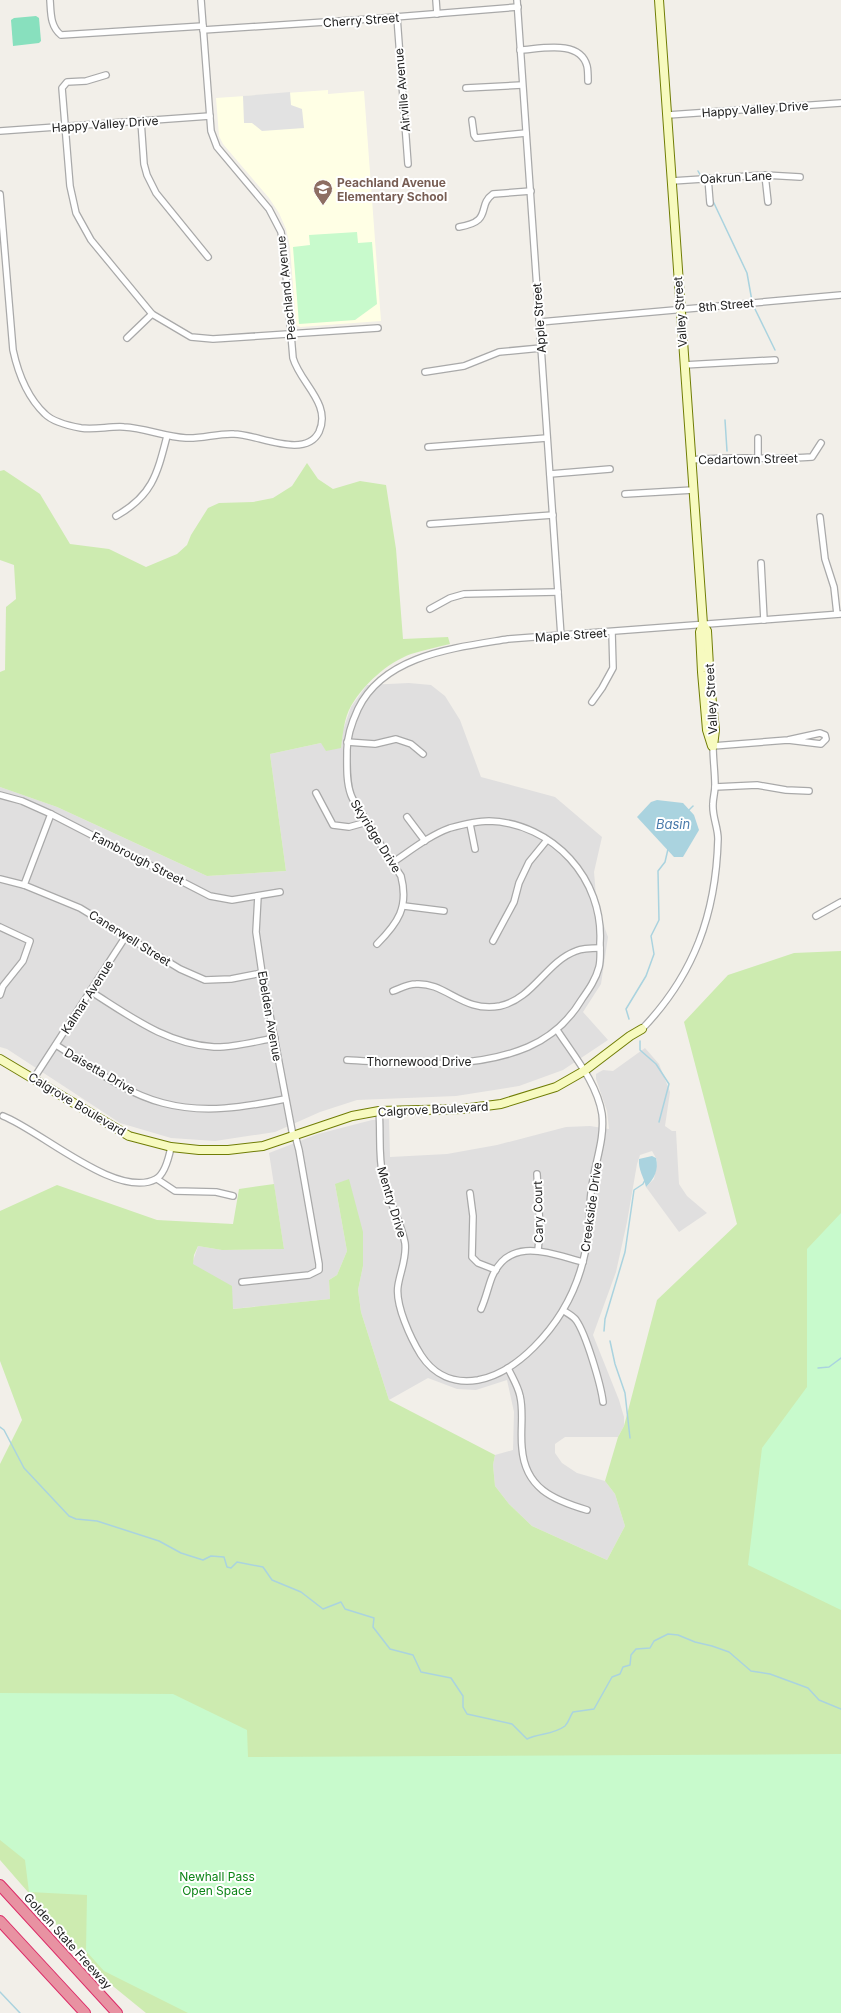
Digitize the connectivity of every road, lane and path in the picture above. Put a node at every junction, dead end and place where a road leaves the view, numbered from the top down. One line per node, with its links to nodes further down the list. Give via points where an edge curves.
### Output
1 (50, 0): 9 (street, Cherry Street, via 52,22 61,35)
2 (201, 0): 9 (street, Peachland Avenue)
3 (436, 0): 7 (street)
4 (517, 0): 6 (street, Apple Street)
5 (659, 0): 16 (street, Valley Street)
6 (518, 7): 7 (street, Cherry Street); 10 (street, Apple Street)
7 (437, 14): 8 (street, Cherry Street)
8 (397, 17): 9 (street, Cherry Street); 23 (street, Airville Avenue)
9 (203, 28): 17 (street, Peachland Avenue)
10 (520, 50): 12 (street, via 562,47 572,50 580,55 587,65); 13 (street, Apple Street)
11 (106, 75): 20 (street, via 86,81 67,82 62,88)
12 (588, 81)
13 (522, 85): 14 (street); 22 (street, Apple Street)
14 (466, 88)
15 (841, 103): 16 (street, Happy Valley Drive)
16 (668, 115): 27 (street, Valley Street)
17 (210, 116): 19 (street, Happy Valley Drive); 40 (street, Peachland Avenue, via 211,131 217,147 269,209 281,232)
18 (472, 120): 22 (street, via 476,138)
19 (141, 121): 20 (street, Happy Valley Drive); 34 (street, via 147,175 156,193)
20 (64, 126): 21 (street, Happy Valley Drive); 37 (street, via 70,186 76,213 91,240)
21 (0, 132)
22 (526, 133): 28 (street, Apple Street)
23 (408, 164)
24 (765, 175): 25 (street, Oakrun Lane); 26 (street, Oakrun Lane); 31 (street)
25 (800, 177)
26 (708, 178): 27 (street, Oakrun Lane); 32 (street)
27 (672, 181): 36 (street, Valley Street)
28 (531, 191): 33 (street, via 493,194 489,197 478,221); 38 (street, Apple Street)
29 (0, 194): 30 (street, Peachland Avenue)
30 (0, 198): 46 (street, Peachland Avenue, via 13,350 17,369 24,384 45,415 64,424 82,428 123,427)
31 (768, 202)
32 (710, 203)
33 (460, 227)
34 (208, 257)
35 (841, 295): 36 (street, 8th Street)
36 (680, 308): 38 (street, 8th Street); 44 (street, Valley Street)
37 (152, 314): 40 (street, via 191,337 213,339); 41 (street)
38 (540, 322): 42 (street, Apple Street)
39 (378, 328): 40 (street)
40 (291, 334): 46 (street, Peachland Avenue, via 296,370 321,407 322,418 318,433 311,441 298,446 235,434 188,438)
41 (127, 338)
42 (541, 348): 45 (street, via 500,352 464,366); 47 (street, Apple Street)
43 (775, 360): 44 (street)
44 (684, 365): 52 (street, Valley Street)
45 (425, 372)
46 (167, 436): 58 (street, via 159,467 148,489 134,506)
47 (547, 438): 50 (street); 54 (street, Apple Street)
48 (758, 438): 51 (street)
49 (821, 443): 51 (street, Cedartown Street, via 812,457)
50 (428, 447)
51 (758, 459): 52 (street, Cedartown Street, via 735,457)
52 (692, 460): 55 (street, Valley Street)
53 (610, 469): 54 (street)
54 (550, 474): 57 (street, Apple Street)
55 (693, 490): 56 (street); 66 (street, Valley Street)
56 (625, 494)
57 (553, 515): 60 (street); 62 (street, Apple Street)
58 (116, 516)
59 (820, 517): 64 (street, via 825,559)
60 (430, 524)
61 (761, 563): 65 (street)
62 (558, 592): 63 (street, via 464,594); 68 (street, Apple Street)
63 (430, 609)
64 (839, 614): 65 (street, Maple Street)
65 (764, 620): 66 (street, Maple Street)
66 (703, 624): 67 (street, Maple Street); 72 (street, Valley Street, via 700,632 702,672 707,730)
67 (612, 632): 68 (street, Maple Street); 69 (street, via 613,668)
68 (561, 636): 71 (street, Maple Street, via 508,639 457,649 395,669 377,681 364,696)
69 (592, 702)
70 (788, 740): 70 (street, via 821,744 826,739 825,735 820,733); 72 (street)
71 (347, 742): 73 (street, via 375,744 396,738 411,744); 80 (street, Skyridge Drive, via 347,770 351,795)
72 (713, 746): 74 (street, Calgrove Boulevard)
73 (423, 754)
74 (715, 787): 75 (street, via 757,785 786,790); 103 (street, Calgrove Boulevard, via 713,810 717,829 717,859 708,916 684,974 665,1003)
75 (809, 790)
76 (316, 794): 80 (street, via 333,825 349,827)
77 (0, 795): 78 (street, Fambrough Street, via 22,800)
78 (51, 814): 87 (street); 89 (street, Fambrough Street, via 210,896 232,900)
79 (407, 817): 83 (street)
80 (367, 822): 85 (street, Skyridge Drive)
81 (470, 824): 82 (street, Thornewood Drive, via 489,821 526,828); 83 (street, Thornewood Drive, via 449,829); 84 (street)
82 (547, 840): 96 (street, via 529,862 514,902); 98 (street, Thornewood Drive, via 573,860 586,882 597,907 601,932)
83 (426, 841): 85 (street, Thornewood Drive)
84 (475, 849)
85 (392, 862): 91 (street, Skyridge Drive, via 401,876)
86 (0, 879): 87 (street, Canerwell Street)
87 (24, 886): 95 (street, Canerwell Street, via 80,908)
88 (280, 892): 89 (street, Fambrough Street)
89 (258, 896): 99 (street, Ebelden Avenue, via 256,932)
90 (841, 902): 93 (street)
91 (404, 906): 92 (street); 97 (street, Skyridge Drive, via 394,927)
92 (444, 911)
93 (816, 916)
94 (0, 927): 102 (street, via 30,941 23,961 3,986)
95 (126, 936): 99 (street, Canerwell Street, via 180,969 205,980 231,979); 100 (street, Kalmar Avenue)
96 (493, 941)
97 (377, 944)
98 (600, 948): 101 (street, via 572,952 523,995 502,1005 472,1005 439,989 421,984); 104 (street, Thornewood Drive, via 600,965 596,978 576,1009)
99 (262, 973): 105 (street, Ebelden Avenue)
100 (90, 991): 105 (street, via 162,1035 189,1043 216,1047); 106 (street, Kalmar Avenue)
101 (393, 991)
102 (0, 994)
103 (642, 1029): 109 (street, Calgrove Boulevard)
104 (557, 1030): 108 (street, Thornewood Drive, via 528,1046 474,1062); 109 (street, Creekside Drive)
105 (275, 1038): 111 (street, Ebelden Avenue)
106 (56, 1045): 110 (street, Kalmar Avenue); 111 (street, Daisetta Drive, via 119,1085 163,1103 215,1109)
107 (0, 1059): 110 (street, Calgrove Boulevard)
108 (347, 1060)
109 (584, 1071): 112 (street, Calgrove Boulevard, via 556,1087 501,1104 462,1109); 121 (street, Creekside Drive, via 598,1100 602,1128 591,1190)
110 (34, 1078): 115 (street, Calgrove Boulevard, via 129,1136)
111 (285, 1099): 114 (street, Ebelden Avenue)
112 (379, 1111): 114 (street, Calgrove Boulevard, via 352,1116); 126 (street, Mentry Drive, via 380,1162 405,1244 405,1260 397,1288 398,1297 411,1337 431,1368 454,1380 481,1379)
113 (3, 1116): 117 (street, via 18,1122 98,1171 130,1183)
114 (294, 1136): 115 (street, Calgrove Boulevard, via 263,1146 228,1150); 123 (street, Ebelden Avenue, via 304,1174 319,1270 308,1275)
115 (171, 1147): 117 (street, via 165,1167)
116 (537, 1174): 120 (street, Cary Court, via 540,1230)
117 (157, 1179): 119 (street, via 175,1191 216,1192)
118 (470, 1193): 122 (street, via 473,1216 472,1257 478,1263)
119 (233, 1196)
120 (538, 1250): 121 (street); 122 (street, via 508,1256)
121 (583, 1262): 125 (street, Creekside Drive, via 577,1285)
122 (496, 1270): 124 (street)
123 (242, 1282)
124 (481, 1309)
125 (564, 1311): 126 (street, Creekside Drive, via 541,1340); 127 (street, via 573,1316 581,1328 601,1388)
126 (508, 1368): 128 (street, via 520,1394 523,1413 522,1448 526,1468 547,1495 559,1502)
127 (603, 1402)
128 (587, 1510)
129 (0, 1885): 132 (highway, Golden State Freeway)
130 (0, 1921): 131 (highway)
131 (84, 2013)
132 (117, 2013)

